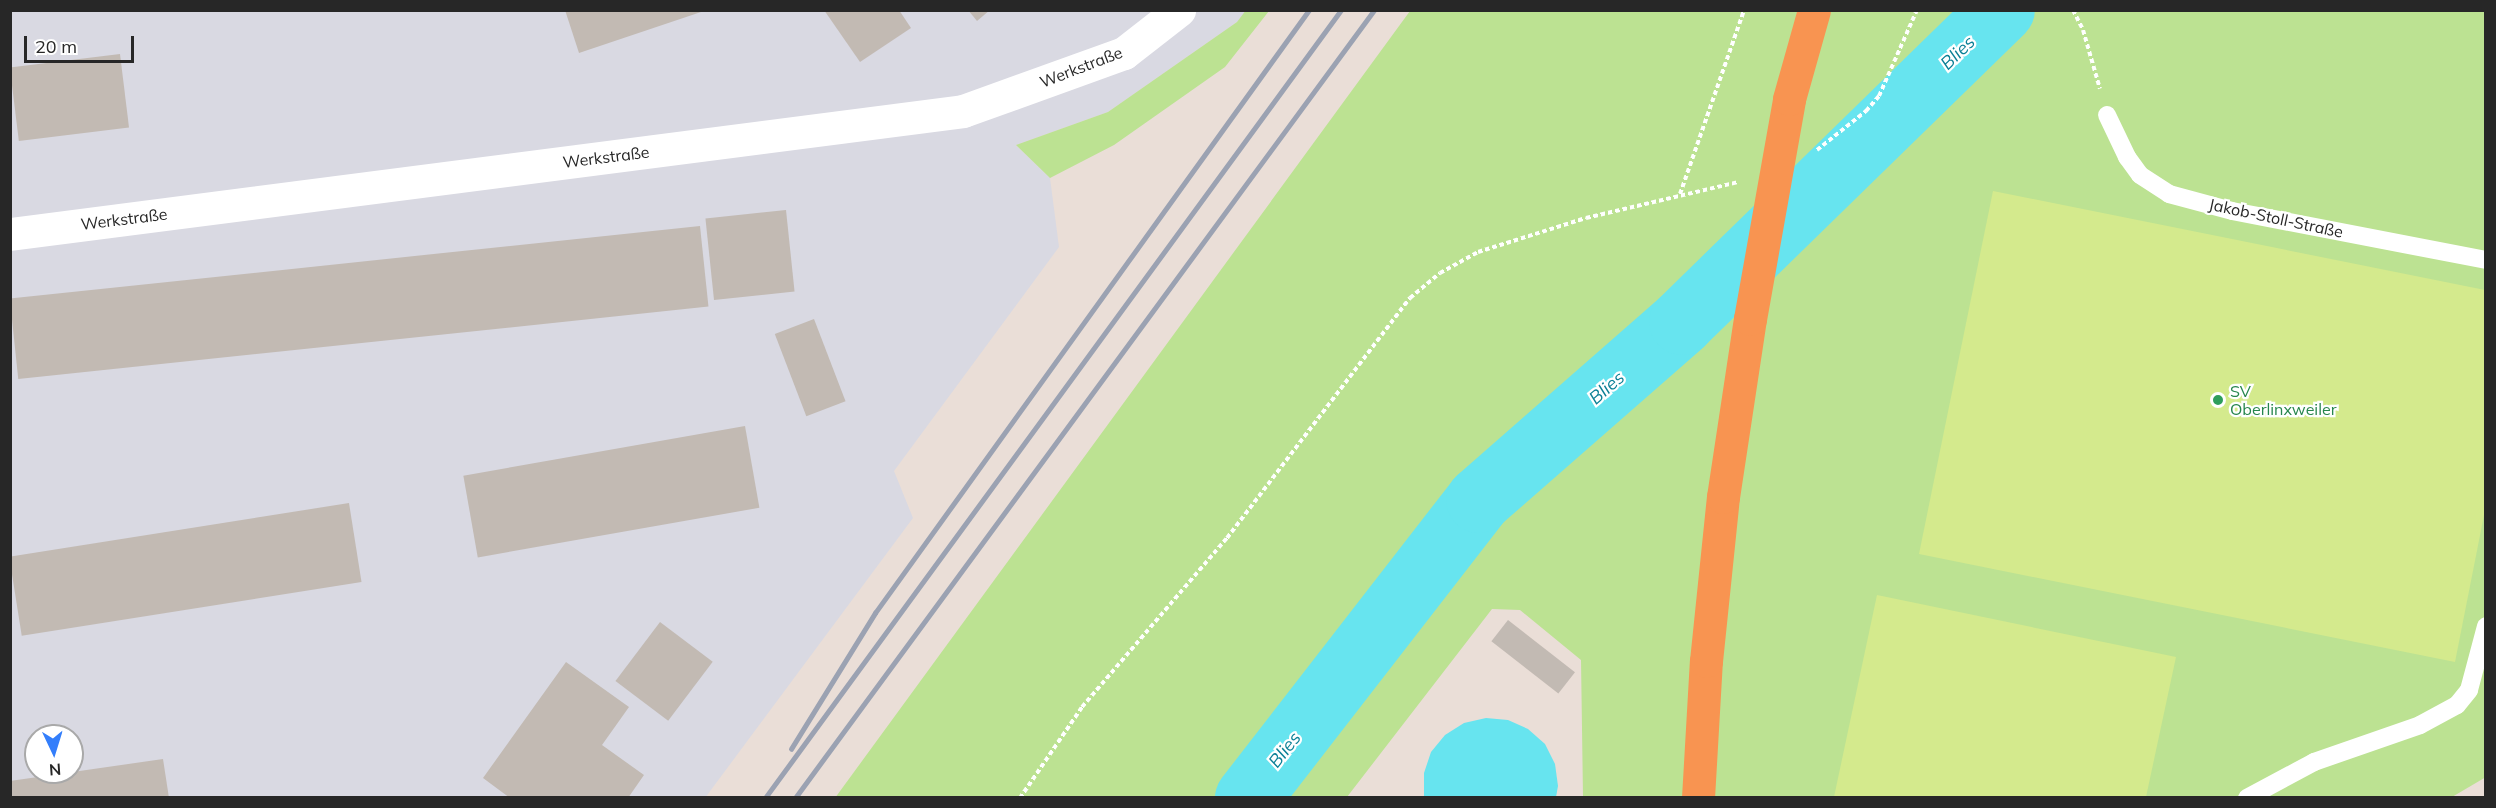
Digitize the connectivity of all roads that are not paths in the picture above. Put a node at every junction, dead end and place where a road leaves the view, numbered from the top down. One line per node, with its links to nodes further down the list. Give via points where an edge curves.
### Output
1 (1179, 10): 4 (street, Werkstraße, via 1124,53 963,111)
2 (1814, 10): 7 (highway, via 1789,99 1722,508 1706,662)
3 (2107, 115): 5 (lane, Jakob-Stoll-Straße, via 2140,175 2169,194 2232,211)
4 (10, 234)
5 (2486, 260)
6 (2486, 626): 8 (lane, via 2469,690 2457,705 2420,725 2314,762)
7 (1698, 798)
8 (2247, 798)

